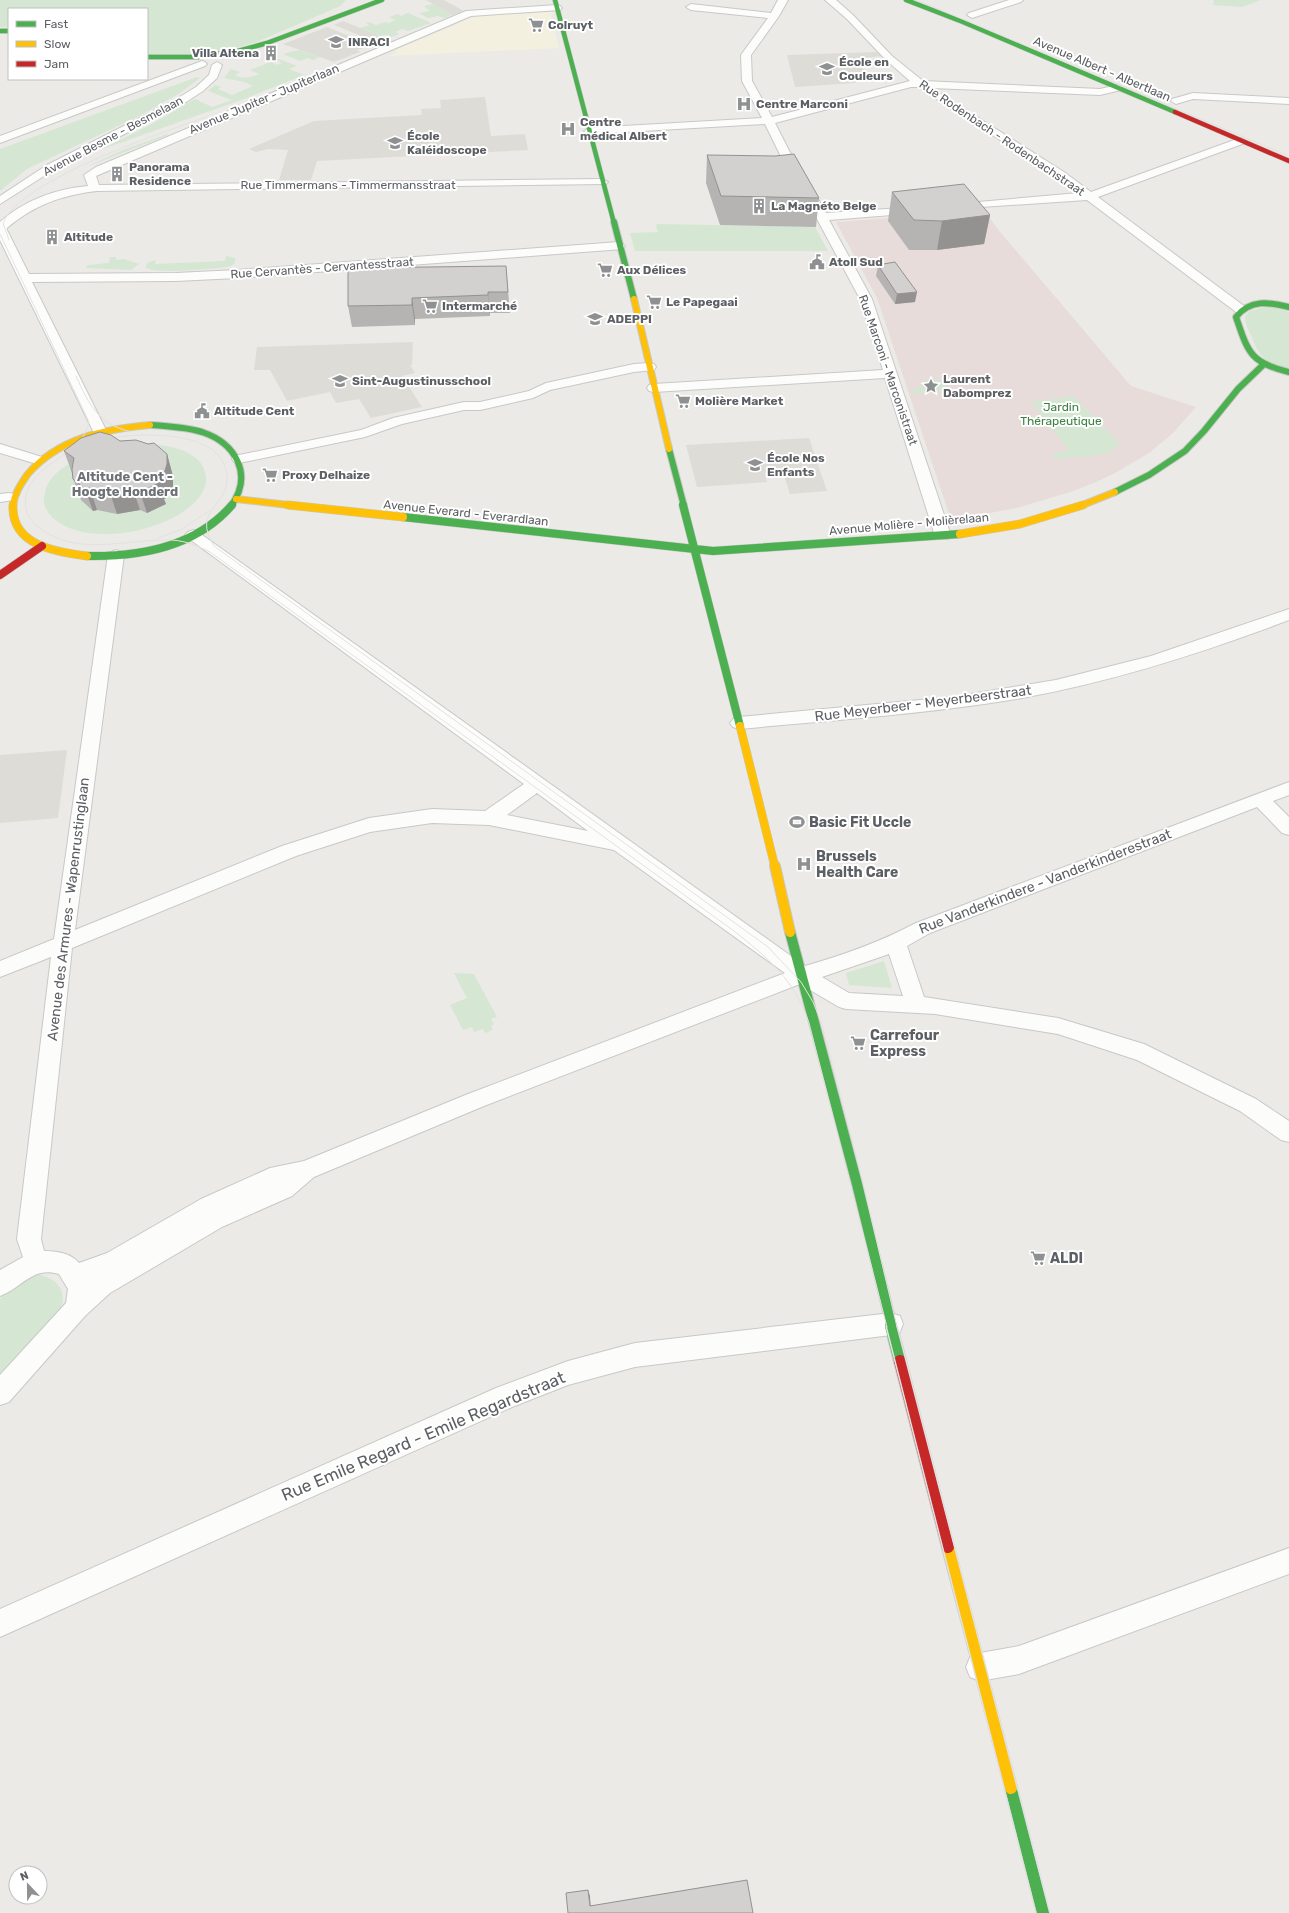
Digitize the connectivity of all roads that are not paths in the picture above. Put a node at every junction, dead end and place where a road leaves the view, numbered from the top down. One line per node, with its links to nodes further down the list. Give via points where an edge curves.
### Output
1 (363, 0): 15 (main road, Avenue Besme - Besmelaan)
2 (382, 0): 15 (main road, Avenue Besme - Besmelaan)
3 (783, 0): 13 (street, Rue Marconi - Marconistraat)
4 (830, 0): 20 (street, Rue Rodenbach - Rodenbachstraat)
5 (906, 0): 21 (main road, Avenue Albert - Albertlaan)
6 (1018, 0): 12 (street)
7 (513, 4): 8 (street); 11 (street)
8 (546, 4)
9 (556, 4): 26 (main road); 31 (street, Avenue Jupiter - Jupiterlaan, via 469,13 92,172 90,179)
10 (691, 7): 13 (street)
11 (477, 8)
12 (969, 14): 14 (main road)
13 (774, 16): 25 (street, Rue Marconi - Marconistraat, via 746,55 747,81)
14 (986, 21)
15 (316, 24): 16 (main road, Avenue Besme - Besmelaan, via 267,43)
16 (227, 54): 18 (main road, Avenue Besme - Besmelaan, via 212,53); 19 (main road, Avenue Besme - Besmelaan, via 231,59)
17 (148, 57): 18 (main road)
18 (200, 61): 19 (main road, Avenue Besme - Besmelaan); 27 (street, Avenue Besme - Besmelaan)
19 (217, 65): 33 (street, Avenue Besme - Besmelaan, via 217,71 210,81 184,99 109,140 58,163)
20 (919, 84): 21 (street, via 1100,92); 25 (street); 32 (street, Rue Rodenbach - Rodenbachstraat, via 1039,160)
21 (1117, 88): 28 (main road, Avenue Albert - Albertlaan)
22 (1172, 99): 23 (street, via 1193,96); 24 (main road, Avenue Albert - Albertlaan)
23 (1289, 101)
24 (1193, 108)
25 (769, 121): 26 (street); 36 (street, Rue Marconi - Marconistraat, via 800,183)
26 (589, 131): 30 (main road)
27 (0, 140)
28 (1241, 141): 29 (main road, Avenue Albert - Albertlaan); 32 (street)
29 (1289, 161)
30 (602, 182): 31 (street, Rue Timmermans - Timmermansstraat); 37 (main road)
31 (94, 188): 38 (street, via 66,192 28,205 1,227)
32 (1089, 196): 34 (street); 40 (street, Rue Rodenbach - Rodenbachstraat)
33 (0, 201)
34 (941, 208)
35 (925, 209): 36 (street)
36 (822, 217): 44 (street, Rue Marconi - Marconistraat, via 866,299)
37 (619, 246): 38 (street, Rue Cervantès - Cervantesstraat, via 237,274); 42 (main road, via 641,326)
38 (24, 278): 46 (street)
39 (1289, 307): 40 (main road, via 1258,303)
40 (1240, 309): 41 (main road, via 1236,317 1248,351)
41 (1263, 365): 43 (main road); 53 (main road, Avenue Molière - Molièrelaan, via 1238,389 1185,451 1148,475 1114,492 1028,522 988,531)
42 (648, 367): 45 (main road); 48 (street, via 546,387 533,394 480,406 464,406 398,421 365,433)
43 (1289, 372)
44 (890, 374): 45 (street); 53 (street, Rue Marconi - Marconistraat)
45 (654, 388): 55 (main road)
46 (100, 432): 48 (main road, via 150,425 186,428 211,436); 49 (main road, via 73,440)
47 (0, 448): 49 (street)
48 (239, 459): 51 (main road, via 244,478)
49 (37, 460): 50 (main road)
50 (5, 498): 54 (main road, via 15,525)
51 (236, 499): 52 (main road, via 214,523); 55 (main road, Avenue Everard - Everardlaan)
52 (193, 535): 56 (main road, via 162,548); 60 (street)
53 (943, 536): 55 (main road, Avenue Molière - Molièrelaan, via 713,551)
54 (42, 546): 56 (main road, via 95,556); 57 (main road)
55 (694, 550): 59 (main road)
56 (116, 555): 67 (street, Avenue des Armures - Wapenrustinglaan)
57 (0, 575)
58 (1289, 614): 59 (street, Rue Meyerbeer - Meyerbeerstraat, via 1228,638 1066,684 946,703)
59 (739, 723): 69 (main road)
60 (537, 784): 63 (street); 65 (street)
61 (1289, 788): 62 (street, Rue Vanderkindere - Vanderkinderestraat)
62 (1260, 799): 64 (street); 66 (street, Rue Vanderkindere - Vanderkinderestraat, via 923,928)
63 (489, 818): 65 (street, via 612,843); 67 (street, via 432,816 369,825 289,851)
64 (1289, 828)
65 (628, 850): 69 (street)
66 (896, 943): 69 (street, Rue Vanderkindere - Vanderkinderestraat); 70 (street)
67 (64, 944): 68 (street); 73 (street, Avenue des Armures - Wapenrustinglaan, via 59,968 29,1239)
68 (0, 969)
69 (802, 975): 70 (street, via 846,1001); 72 (street, Rue Vanderkindere - Vanderkinderestraat, via 476,1100); 77 (main road)
70 (916, 1005): 71 (street, via 971,1010 1058,1026 1144,1053 1248,1105)
71 (1289, 1133)
72 (306, 1170): 74 (street, via 278,1174 208,1206 114,1261); 76 (street, via 284,1189 214,1220 102,1285)
73 (36, 1262): 74 (street, via 54,1262 66,1266); 75 (street, via 10,1276)
74 (74, 1275): 76 (street, via 80,1289)
75 (0, 1285)
76 (77, 1308): 78 (street)
77 (891, 1324): 80 (street, Rue Emile Regard - Emile Regardstraat, via 635,1355 568,1373 505,1397); 81 (main road)
78 (0, 1393)
79 (1289, 1561): 81 (street, via 1019,1660)
80 (0, 1623)
81 (980, 1667): 82 (main road)
82 (1043, 1913)

